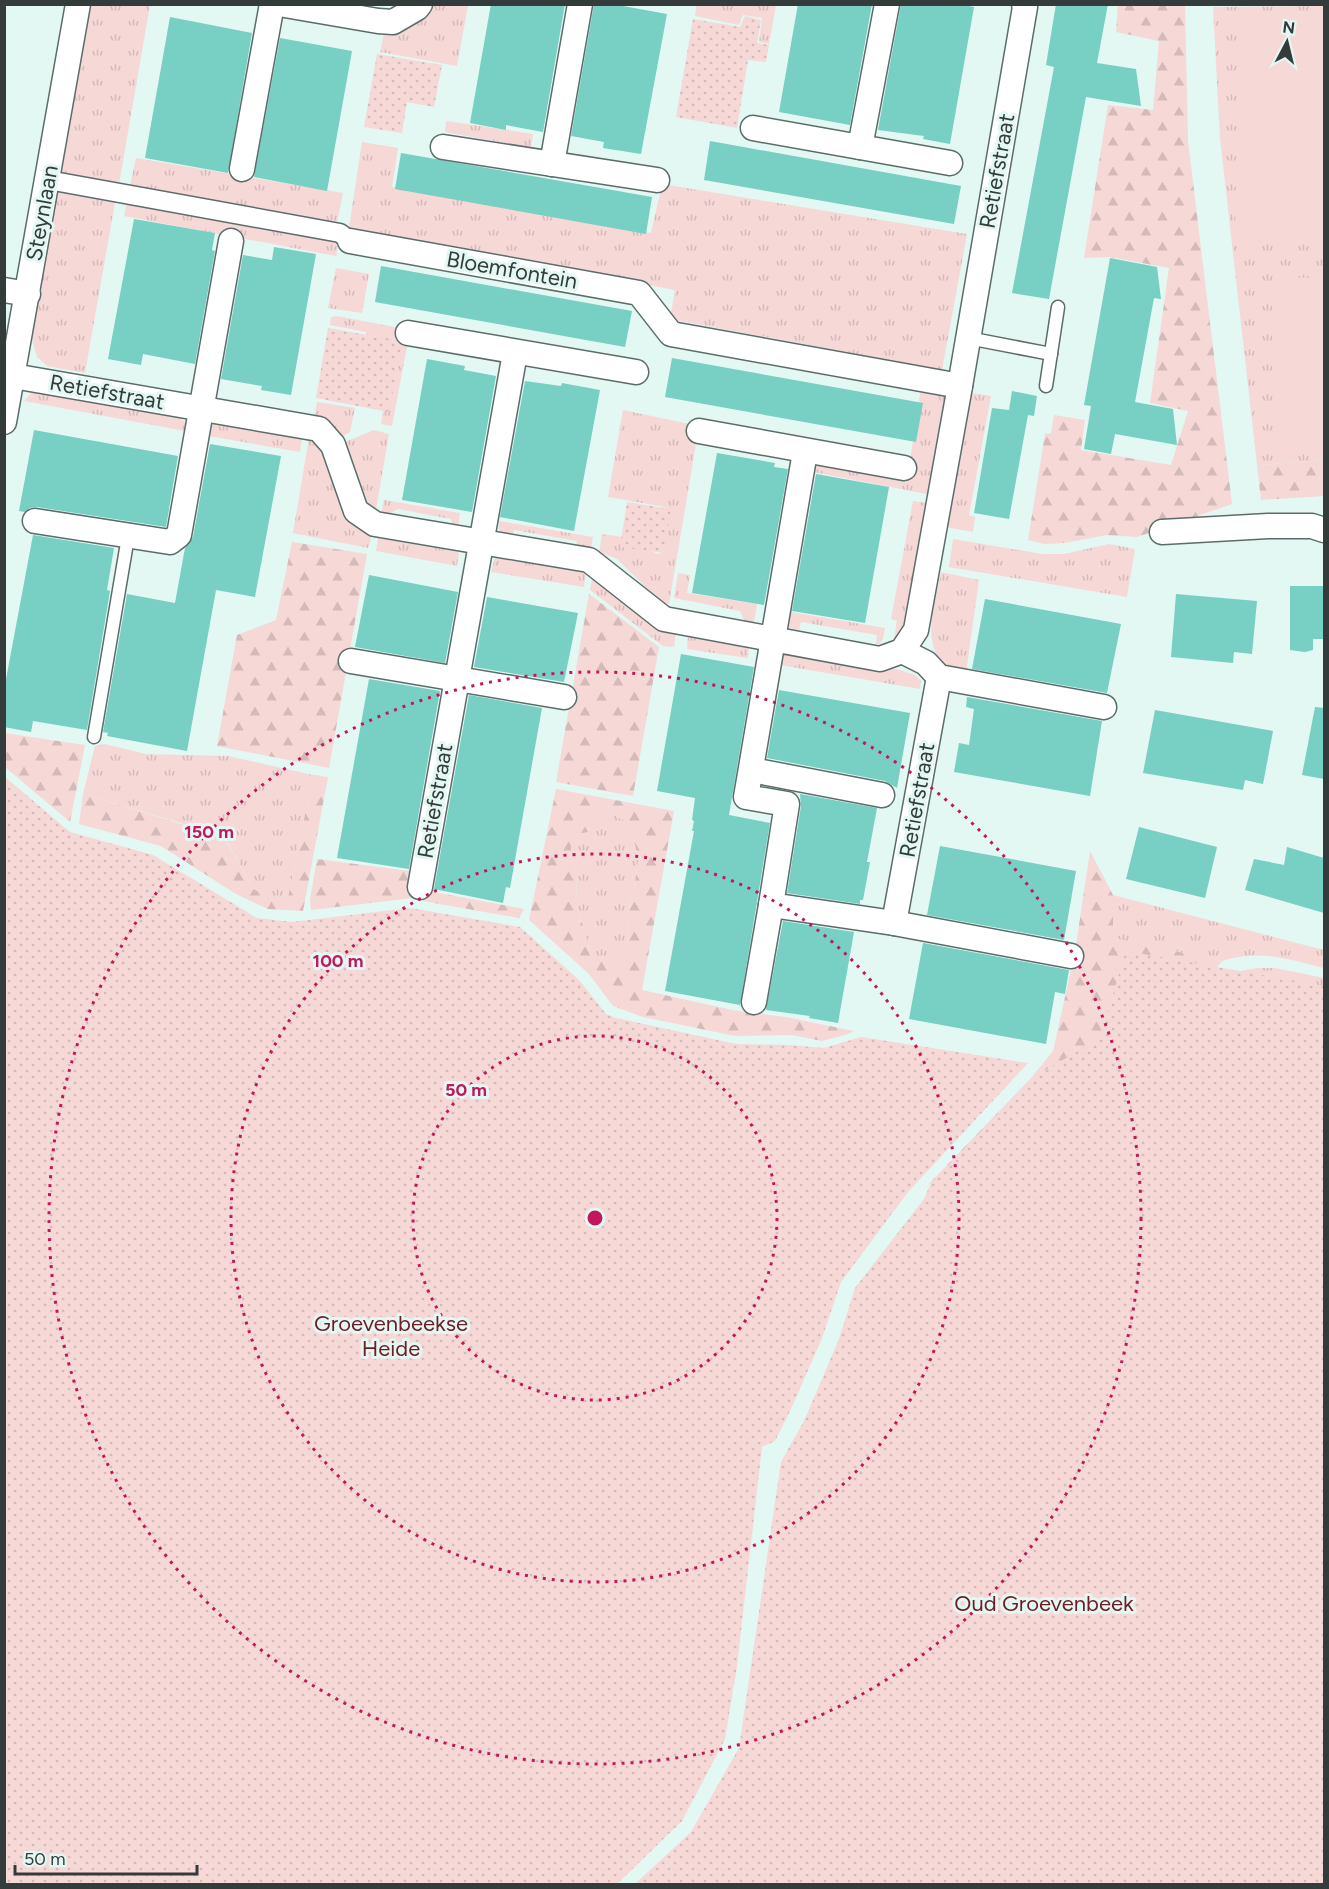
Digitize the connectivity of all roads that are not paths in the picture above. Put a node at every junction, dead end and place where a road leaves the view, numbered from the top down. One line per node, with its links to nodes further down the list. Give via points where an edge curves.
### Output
1 (78, 4): 14 (street, Steynlaan)
2 (272, 4): 13 (street)
3 (279, 4): 4 (street, via 393,22)
4 (420, 4)
5 (580, 4): 12 (street)
6 (887, 4): 10 (street)
7 (1024, 4): 21 (street, Retiefstraat)
8 (753, 128): 10 (street)
9 (443, 147): 12 (street)
10 (860, 147): 11 (street)
11 (950, 163)
12 (552, 164): 15 (street)
13 (242, 169)
14 (48, 180): 16 (street, Bloemfontein, via 340,233); 18 (street, Steynlaan)
15 (657, 180)
16 (350, 241): 26 (street, Bloemfontein, via 639,293 671,334)
17 (231, 242): 28 (street)
18 (16, 292): 25 (street, Steynlaan)
19 (1058, 307): 23 (lane)
20 (408, 333): 22 (street)
21 (968, 338): 23 (lane); 26 (street, Retiefstraat)
22 (515, 353): 24 (street); 37 (street, Retiefstraat)
23 (1051, 354): 27 (lane)
24 (636, 372)
25 (13, 375): 28 (street, Retiefstraat); 29 (street, Steynlaan)
26 (960, 386): 39 (street, Retiefstraat, via 915,630)
27 (1046, 387)
28 (200, 409): 36 (street, via 178,535 170,542); 37 (street, Retiefstraat, via 319,429 333,445 356,511 375,524)
29 (4, 422)
30 (699, 431): 31 (street)
31 (805, 452): 32 (street); 38 (street)
32 (904, 468)
33 (35, 521): 36 (street)
34 (1324, 530): 35 (street, via 1312,526 1268,526)
35 (1161, 532)
36 (128, 537): 45 (lane)
37 (481, 542): 38 (street, Retiefstraat, via 589,561 663,619); 42 (street, Retiefstraat)
38 (774, 639): 39 (street, Retiefstraat, via 880,659); 46 (street)
39 (902, 651): 41 (street, via 926,663)
40 (351, 662): 42 (street)
41 (939, 677): 44 (street); 50 (street, Retiefstraat)
42 (457, 679): 43 (street); 48 (street, Retiefstraat)
43 (564, 698)
44 (1104, 707)
45 (94, 737)
46 (752, 770): 47 (street, Retiefstraat); 49 (street, via 747,797 787,804)
47 (882, 795)
48 (420, 887)
49 (771, 905): 50 (street); 52 (street)
50 (894, 923): 51 (street)
51 (1071, 956)
52 (754, 1002)

